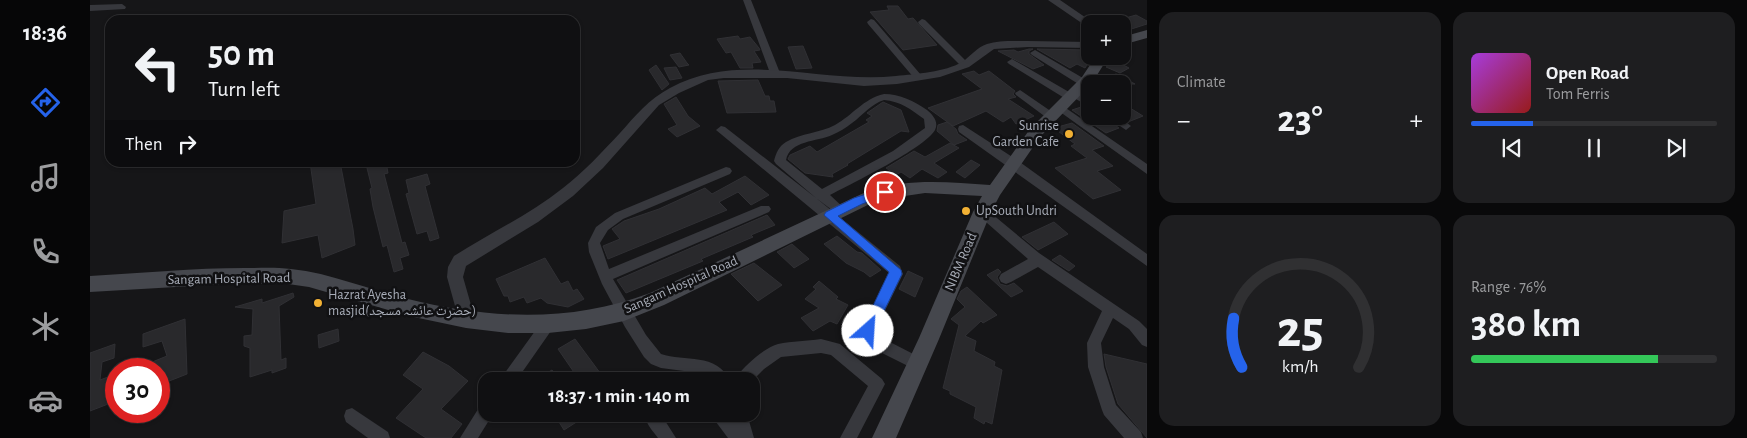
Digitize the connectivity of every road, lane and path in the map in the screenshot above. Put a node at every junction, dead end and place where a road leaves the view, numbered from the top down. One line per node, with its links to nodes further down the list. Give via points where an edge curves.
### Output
1 (746, 0): 16 (street)
2 (1053, 0): 5 (street)
3 (122, 7): 4 (street)
4 (90, 8)
5 (1081, 18)
6 (871, 22): 17 (street)
7 (922, 22): 13 (street)
8 (1147, 34): 9 (main road)
9 (1131, 38)
10 (1081, 45): 13 (street, via 992,46)
11 (1035, 53): 19 (street)
12 (1012, 62): 19 (street)
13 (965, 65): 17 (street)
14 (1096, 65): 19 (main road, NIBM Road)
15 (1042, 68): 19 (street)
16 (775, 73): 17 (street, via 864,82); 38 (street, via 705,77 655,102 598,165 568,192 533,218 460,261 455,277)
17 (918, 77)
18 (1020, 93): 19 (street)
19 (1070, 98): 20 (street); 23 (main road, NIBM Road, via 1035,133); 24 (street)
20 (1081, 101)
21 (963, 129): 23 (street)
22 (721, 130): 29 (street)
23 (1013, 163): 26 (main road, NIBM Road); 32 (street)
24 (1147, 170)
25 (726, 171): 33 (street, via 633,209 606,224 594,244 594,254)
26 (994, 191): 29 (main road, Sangam Hospital Road, via 926,187 895,190); 30 (main road, NIBM Road)
27 (820, 195): 27 (street, via 780,161 784,148 844,125 858,110 876,99 902,101 929,117 929,129 921,137); 29 (street)
28 (765, 209): 33 (street)
29 (835, 212): 37 (main road, Sangam Hospital Road); 41 (street, via 895,270 896,274 868,331 884,346)
30 (982, 212): 31 (street); 41 (main road, NIBM Road)
31 (1038, 260): 34 (street); 36 (street)
32 (1147, 261)
33 (605, 276): 37 (street)
34 (1006, 278)
35 (90, 284): 38 (main road, Sangam Hospital Road, via 288,276 409,308)
36 (1110, 309): 40 (street); 59 (street, via 1094,343 1096,367 1110,410)
37 (624, 312): 39 (main road, Sangam Hospital Road); 42 (street, via 654,359 665,363)
38 (466, 319): 39 (main road, Sangam Hospital Road)
39 (548, 324): 43 (street)
40 (1147, 340)
41 (918, 364): 58 (main road, NIBM Road)
42 (699, 365): 44 (street); 45 (street)
43 (514, 372)
44 (693, 372)
45 (712, 372)
46 (751, 372): 57 (street, via 778,351 821,346 835,349 877,384)
47 (352, 416): 52 (street)
48 (479, 422): 53 (street)
49 (656, 422): 54 (street)
50 (725, 422): 55 (street)
51 (741, 422): 56 (street)
52 (382, 438)
53 (468, 438)
54 (668, 438)
55 (739, 438)
56 (746, 438)
57 (848, 438)
58 (884, 438)
59 (1135, 438)

